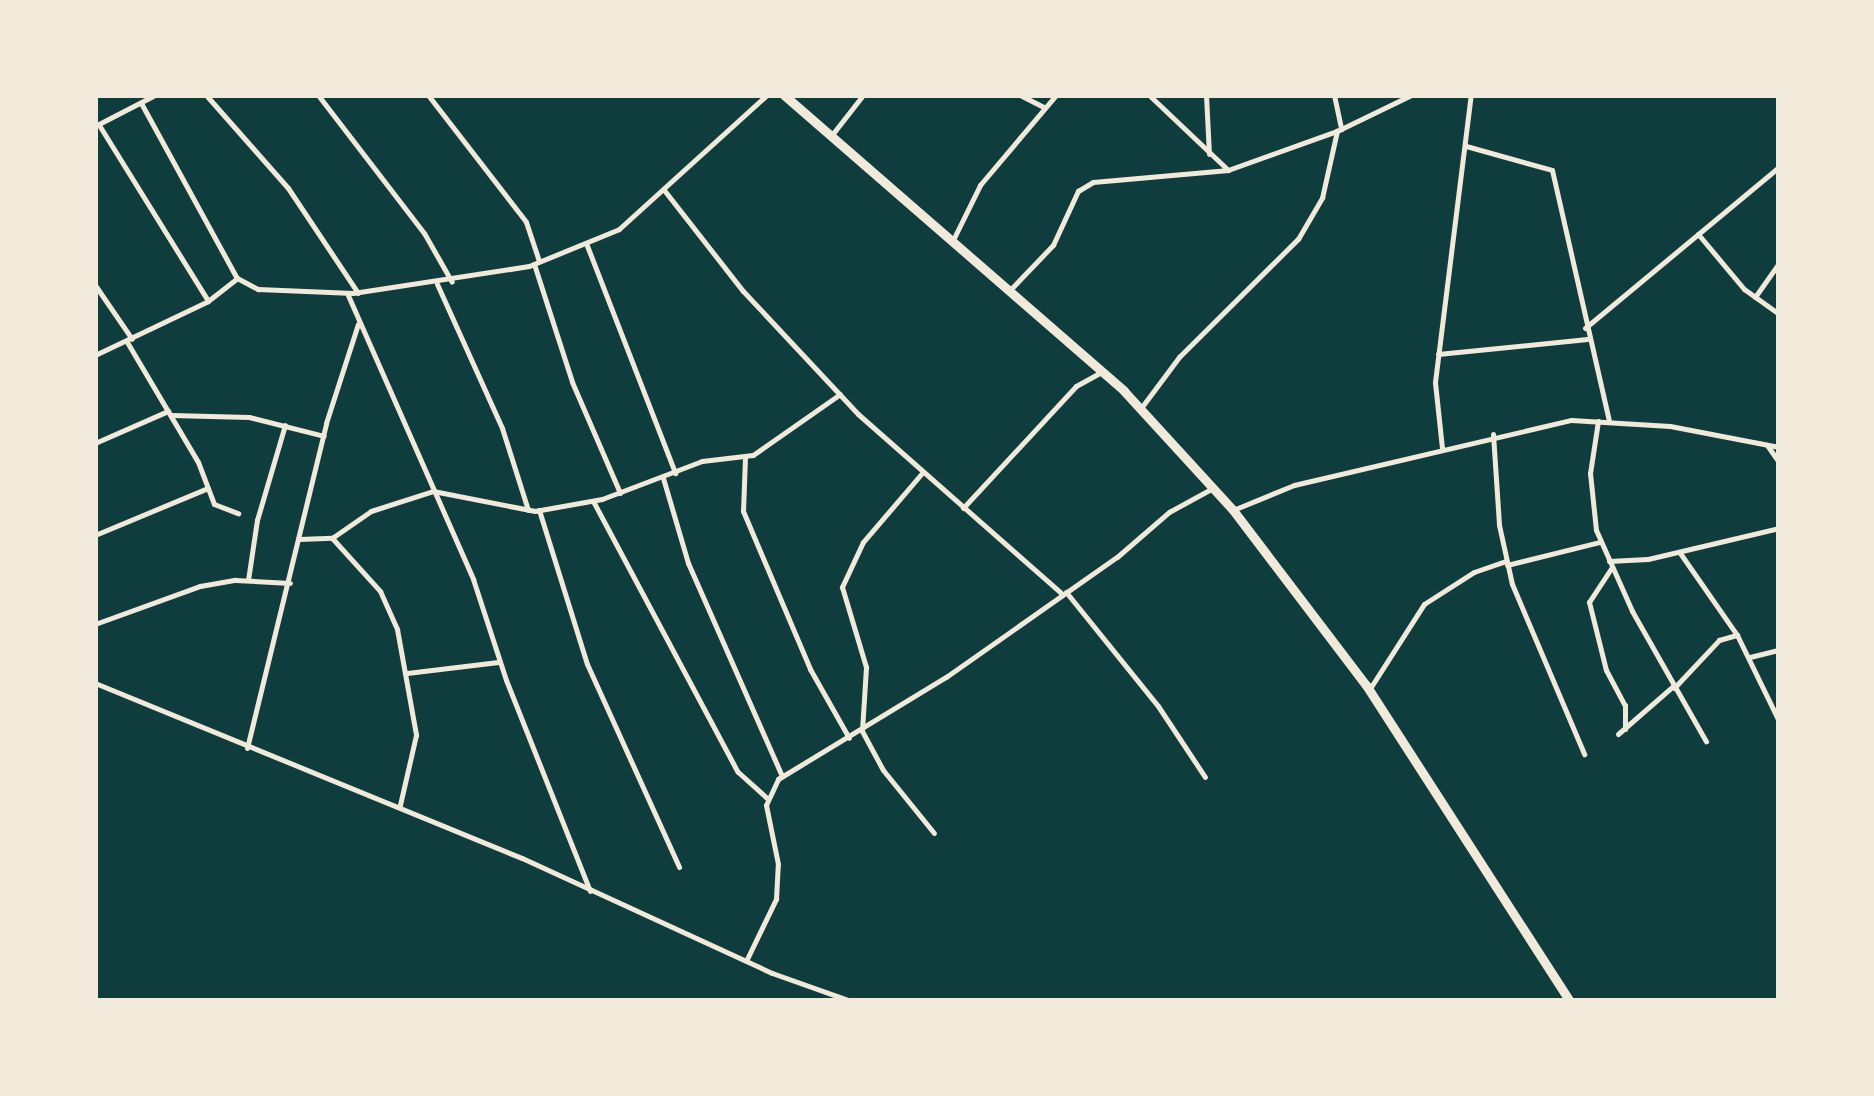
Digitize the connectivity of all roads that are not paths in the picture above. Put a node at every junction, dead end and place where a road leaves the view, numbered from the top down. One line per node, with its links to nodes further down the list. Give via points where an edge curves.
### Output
1 (155, 95): 15 (street)
2 (206, 95): 35 (street, via 288,188)
3 (318, 95): 31 (street, via 424,233)
4 (428, 95): 28 (street, via 526,222)
5 (767, 95): 24 (street)
6 (784, 95): 19 (highway)
7 (863, 95): 19 (street)
8 (1020, 95): 16 (street)
9 (1056, 95): 16 (street)
10 (1149, 95): 21 (street)
11 (1206, 95): 21 (street)
12 (1334, 95): 18 (street)
13 (1412, 95): 18 (street)
14 (1471, 95): 20 (street)
15 (142, 102): 17 (street); 30 (street)
16 (1045, 108): 27 (street, via 980,185)
17 (97, 126): 38 (street)
18 (1339, 130): 23 (street); 48 (street, via 1322,198 1298,240 1179,357)
19 (831, 137): 27 (highway)
20 (1466, 146): 41 (street, via 1552,170 1564,204); 44 (street)
21 (1209, 154): 23 (street)
22 (1779, 167): 25 (street)
23 (1228, 170): 36 (street, via 1188,178 1115,176 1078,191 1053,245)
24 (664, 190): 26 (street, via 619,229); 47 (street, via 743,291)
25 (1698, 234): 37 (street); 41 (street)
26 (586, 244): 28 (street); 63 (street)
27 (951, 244): 36 (highway)
28 (537, 263): 31 (street); 68 (street, via 572,382)
29 (1779, 264): 37 (street)
30 (237, 278): 34 (street, via 258,289); 38 (street)
31 (452, 282): 32 (street)
32 (438, 284): 35 (street); 71 (street, via 502,428)
33 (95, 285): 43 (street)
34 (348, 293): 35 (street); 40 (street)
35 (358, 293)
36 (1008, 293): 46 (highway)
37 (1755, 297): 39 (street)
38 (208, 301): 43 (street)
39 (1779, 314)
40 (359, 321): 55 (street); 67 (street)
41 (1584, 328): 42 (street)
42 (1586, 339): 44 (street); 51 (street)
43 (130, 340): 45 (street); 49 (street)
44 (1438, 354): 59 (street, via 1434,402)
45 (95, 355)
46 (1102, 372): 48 (highway); 70 (street, via 1076,386)
47 (840, 394): 60 (street); 62 (street)
48 (1140, 409): 66 (highway)
49 (169, 413): 52 (street, via 249,416); 56 (street); 65 (street)
50 (1598, 420): 51 (street); 54 (street); 79 (street, via 1590,473)
51 (1609, 421): 57 (street)
52 (285, 425): 55 (street); 83 (street, via 256,520)
53 (95, 434): 56 (street)
54 (1494, 434): 59 (street); 81 (street)
55 (324, 436): 78 (street)
56 (98, 442)
57 (1767, 445): 58 (street); 61 (street)
58 (1779, 446)
59 (1442, 448): 73 (street, via 1294,484)
60 (745, 457): 63 (street, via 702,461); 99 (street, via 743,511 810,670)
61 (1779, 462)
62 (922, 473): 70 (street); 97 (street, via 862,542 842,587 866,667)
63 (675, 474): 64 (street)
64 (663, 478): 68 (street); 103 (street, via 688,563)
65 (208, 488): 74 (street, via 219,508); 76 (street)
66 (1214, 488): 73 (highway); 85 (street, via 1169,512)
67 (433, 490): 71 (street); 77 (street, via 371,510); 90 (street, via 474,579)
68 (620, 493): 69 (street)
69 (593, 501): 72 (street); 105 (street, via 729,757)
70 (963, 508): 85 (street)
71 (528, 510): 72 (street)
72 (538, 510): 108 (street, via 582,652)
73 (1233, 510): 94 (highway)
74 (238, 514)
75 (1779, 528): 80 (street)
76 (95, 535)
77 (332, 538): 78 (street); 91 (street, via 380,591)
78 (299, 539): 84 (street)
79 (1600, 542): 81 (street); 82 (street)
80 (1680, 553): 82 (street); 87 (street)
81 (1506, 563): 94 (street, via 1474,572 1424,604); 102 (street)
82 (1610, 564): 93 (street); 96 (street, via 1589,602)
83 (248, 580): 84 (street); 86 (street, via 168,594)
84 (290, 583): 101 (street)
85 (1064, 593): 97 (street); 104 (street, via 1158,706)
86 (95, 624)
87 (1737, 634): 89 (street); 93 (street, via 1722,637)
88 (1779, 650): 89 (street)
89 (1750, 657): 95 (street)
90 (499, 662): 91 (street); 109 (street)
91 (407, 673): 106 (street, via 416,735)
92 (95, 683): 101 (street)
93 (1673, 687): 96 (street); 100 (street)
94 (1369, 690): 112 (highway)
95 (1779, 721)
96 (1626, 728): 98 (street)
97 (862, 731): 99 (street); 107 (street, via 883,770)
98 (1618, 734)
99 (848, 738): 103 (street)
100 (1706, 741)
101 (247, 748): 106 (street)
102 (1584, 754)
103 (782, 776): 105 (street)
104 (1204, 777)
105 (768, 798): 110 (street, via 776,899)
106 (400, 806): 109 (street)
107 (934, 833)
108 (679, 867)
109 (590, 892): 110 (street)
110 (746, 959): 111 (street)
111 (851, 1001)
112 (1570, 1001)

